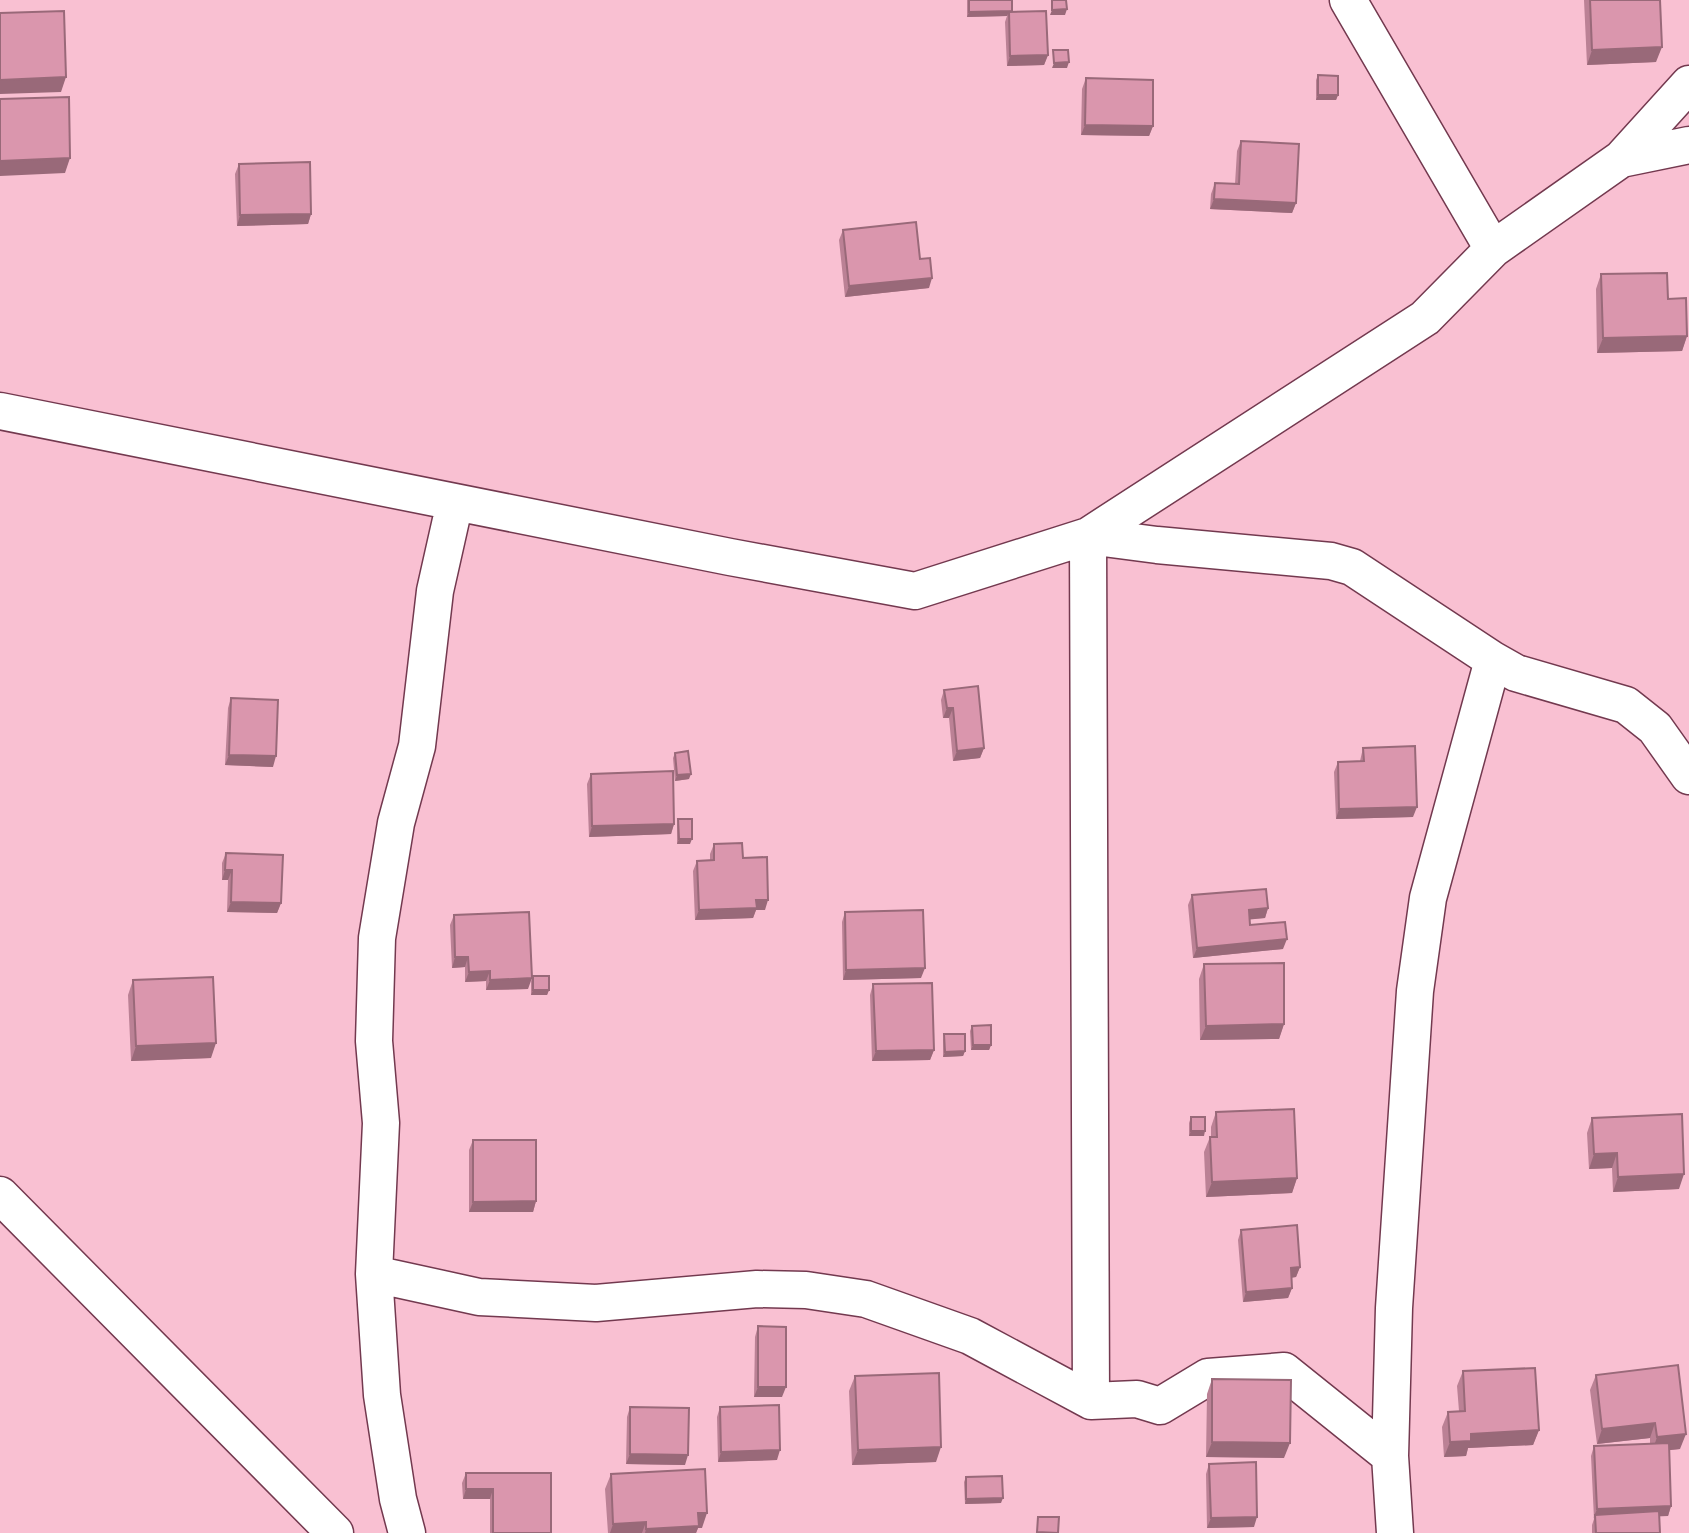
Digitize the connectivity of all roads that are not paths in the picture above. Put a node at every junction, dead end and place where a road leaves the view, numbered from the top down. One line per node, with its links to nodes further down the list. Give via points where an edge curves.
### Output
1 (1348, 0): 5 (street)
2 (1689, 84): 4 (street)
3 (1689, 145): 4 (street)
4 (1621, 159): 5 (street)
5 (1493, 249): 8 (street, via 1425,318)
6 (0, 411): 7 (street)
7 (455, 502): 8 (street, via 915,591); 12 (street, via 435,591 417,746 396,823 377,938 374,1041 381,1123)
8 (1088, 536): 9 (street, via 1352,567); 13 (street)
9 (1493, 660): 10 (street, via 1516,673 1626,705 1655,728); 14 (street, via 1428,898 1415,991)
10 (1689, 776)
11 (0, 1195): 15 (street)
12 (374, 1274): 13 (street, via 479,1297 596,1303 757,1289 866,1299 970,1336); 16 (street, via 382,1395)
13 (1091, 1401): 14 (street, via 1137,1399 1160,1406 1208,1377 1284,1371)
14 (1390, 1456): 17 (street)
15 (335, 1533)
16 (407, 1533)
17 (1395, 1533)

